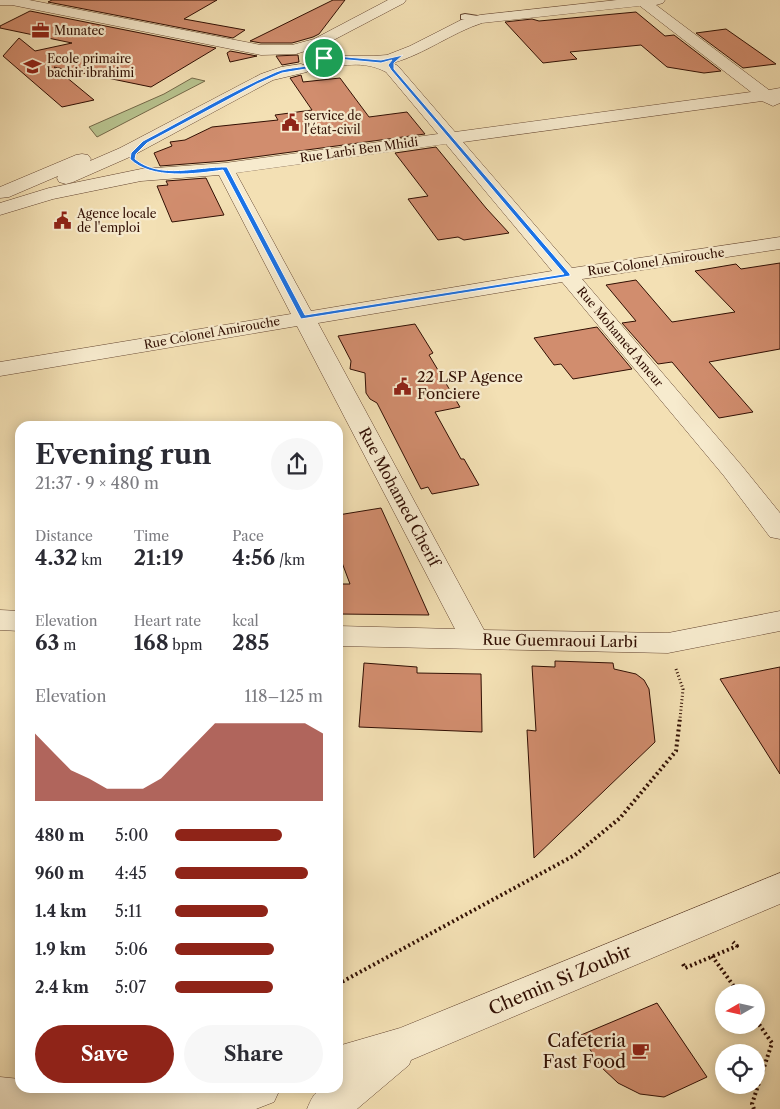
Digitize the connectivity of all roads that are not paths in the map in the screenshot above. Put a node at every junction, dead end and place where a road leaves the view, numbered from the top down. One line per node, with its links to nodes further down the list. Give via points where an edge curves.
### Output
1 (0, 1): 6 (street)
2 (647, 1): 9 (street, via 475,21); 10 (street)
3 (405, 2): 4 (street); 5 (street, via 319,42)
4 (338, 43): 7 (street, via 337,52); 8 (street)
5 (293, 49): 6 (street); 8 (street, via 315,51)
6 (268, 56): 8 (street, via 281,67); 16 (street, via 258,71 244,80 131,138)
7 (352, 59): 8 (street); 9 (street)
8 (316, 61): 13 (street, via 267,77)
9 (389, 62): 12 (street, Rue Mohamed Ameur)
10 (772, 94): 11 (street); 12 (street, Rue Larbi Ben Mhidi)
11 (780, 107)
12 (448, 137): 14 (street, Rue Larbi Ben Mhidi); 20 (street, Rue Mohamed Ameur)
13 (145, 142): 15 (street, via 133,154 136,164); 17 (street)
14 (225, 169): 15 (street, Rue Larbi Ben Mhidi); 21 (street, Rue Mohamed Cherif)
15 (179, 173): 18 (street, Rue Larbi Ben Mhidi, via 141,175)
16 (0, 193)
17 (0, 205)
18 (0, 209)
19 (780, 243): 20 (street, Rue Colonel Amirouche)
20 (568, 275): 21 (street, Rue Colonel Amirouche); 23 (street, Rue Mohamed Ameur)
21 (303, 318): 22 (street, Rue Colonel Amirouche); 28 (street, Rue Mohamed Cherif)
22 (0, 369)
23 (780, 531)
24 (0, 620): 26 (street)
25 (780, 620): 28 (street, Rue Guemraoui Larbi, via 668,643)
26 (15, 621)
27 (343, 636): 28 (street, Rue Guemraoui Larbi)
28 (475, 640)
29 (780, 888): 30 (street, Chemin Si Zoubir)
30 (404, 1045): 31 (street, Chemin Si Zoubir); 36 (street)
31 (343, 1063)
32 (0, 1096): 34 (street)
33 (242, 1097): 35 (street)
34 (56, 1105): 35 (street)
35 (175, 1109)
36 (327, 1109)

